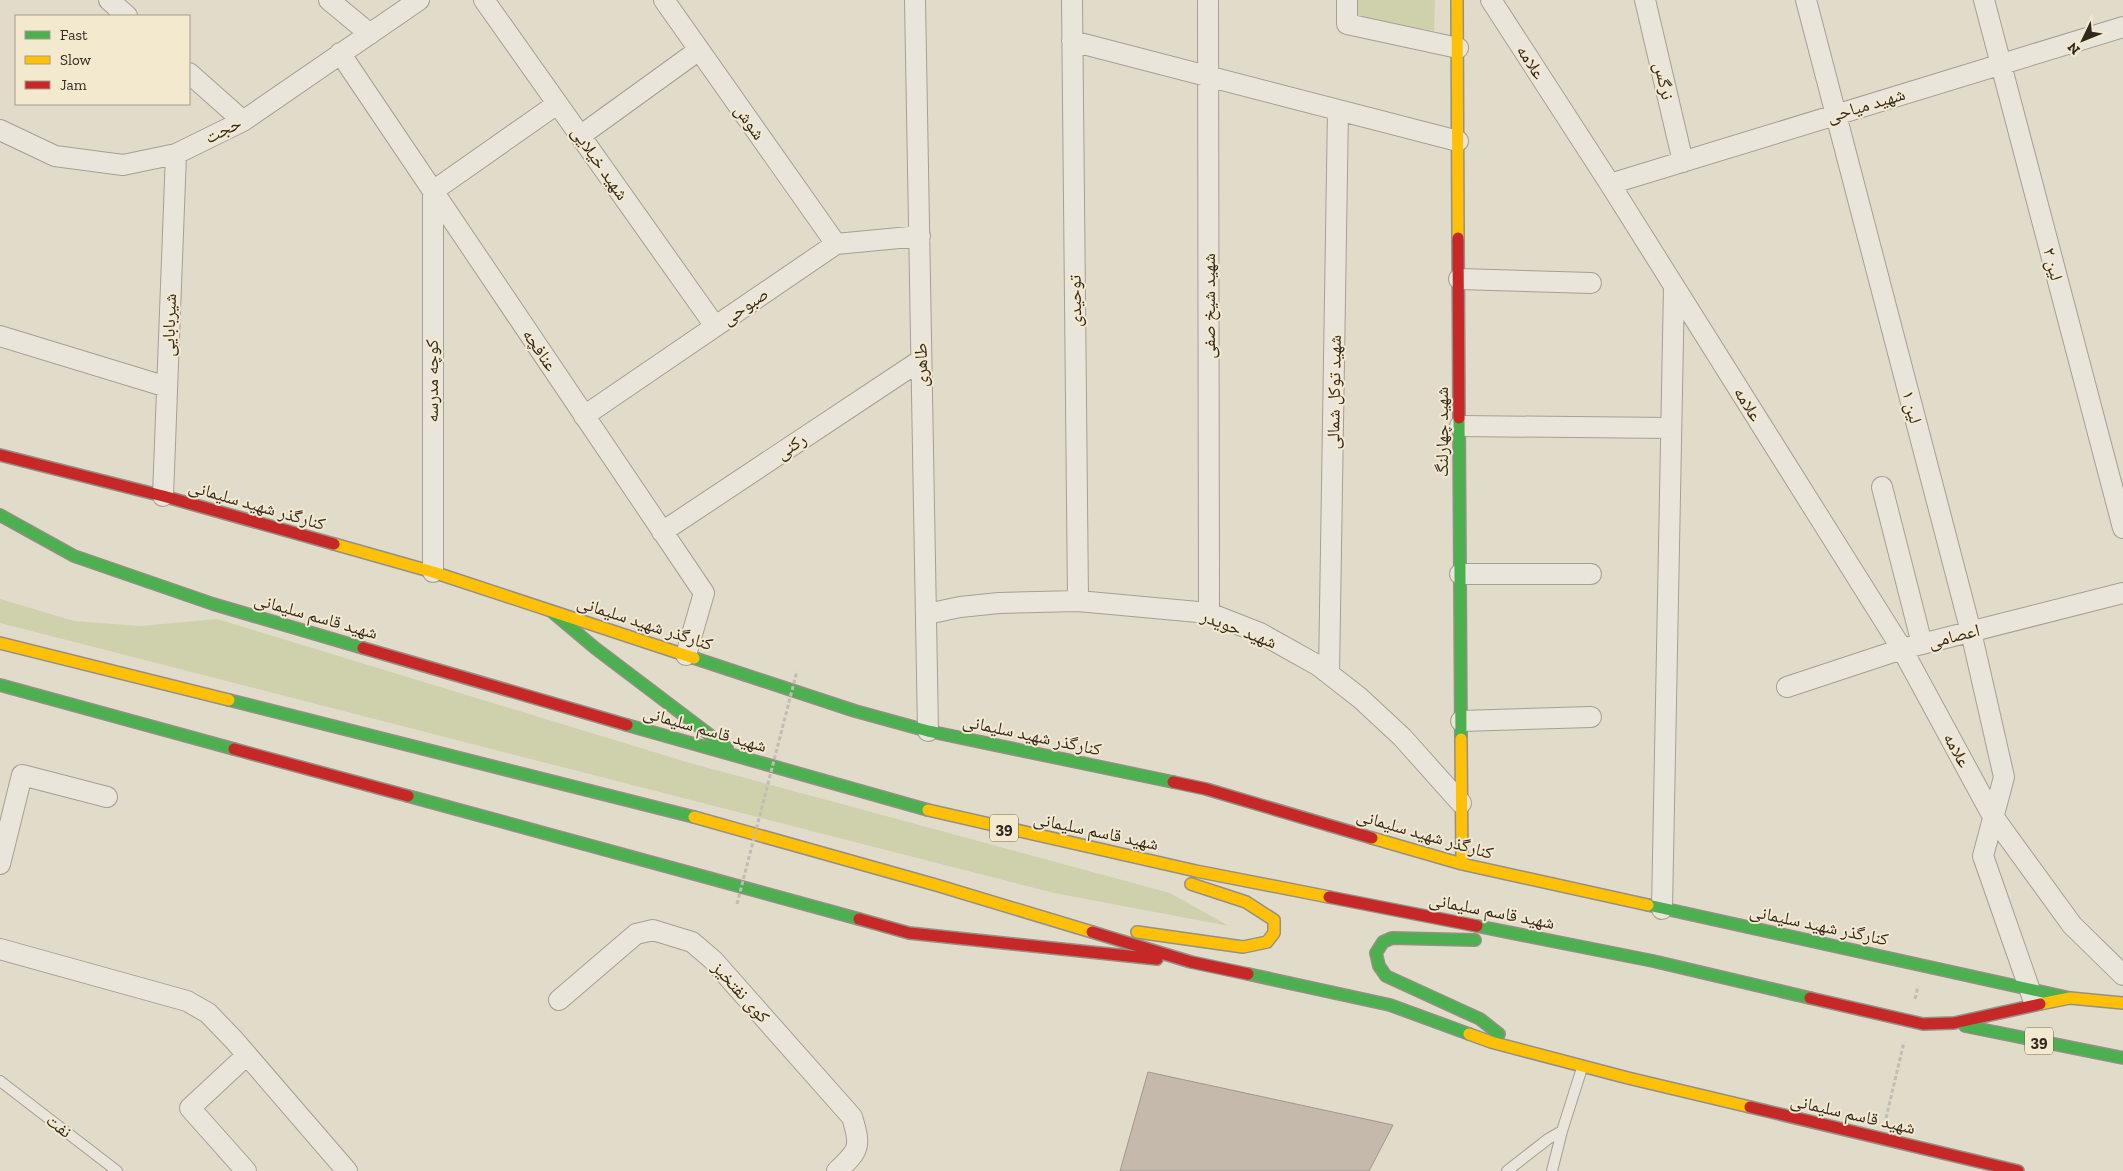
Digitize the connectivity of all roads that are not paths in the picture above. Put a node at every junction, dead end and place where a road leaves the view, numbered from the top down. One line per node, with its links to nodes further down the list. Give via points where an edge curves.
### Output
1 (108, 0): 15 (street)
2 (328, 0): 17 (street)
3 (420, 0): 17 (street, حجت)
4 (484, 0): 25 (street, شهید خیلایی)
5 (664, 0): 20 (street, شوش)
6 (915, 0): 36 (street, طاهری)
7 (1072, 0): 18 (street, توحیدی)
8 (1208, 0): 24 (street, شهید شیخ صفی)
9 (1347, 0): 19 (street, via 1347,24)
10 (1457, 0): 19 (main road, شهید چهارلنگ)
11 (1491, 0): 34 (street, علامه)
12 (1645, 0): 33 (street, نرگس)
13 (1806, 0): 27 (street, لین ۱)
14 (1984, 0): 22 (street, لین ۲)
15 (125, 15)
16 (2123, 26): 22 (street, شهید میاحی)
17 (370, 34): 21 (street, حجت)
18 (1072, 41): 24 (street); 58 (street, توحیدی)
19 (1458, 48): 31 (main road, شهید چهارلنگ)
20 (699, 50): 30 (street); 37 (street, شوش)
21 (340, 53): 28 (street, حجت); 35 (street, عنافچه)
22 (2000, 64): 27 (street, شهید میاحی); 52 (street, لین ۲)
23 (190, 74): 28 (street)
24 (1208, 76): 26 (street); 60 (street, شهید شیخ صفی)
25 (558, 104): 30 (street, شهید خیلایی); 35 (street)
26 (1338, 110): 31 (street); 67 (street, شهید توکل شمالی)
27 (1836, 115): 33 (street, شهید میاحی); 62 (street, لین ۱)
28 (243, 121): 32 (street, حجت)
29 (0, 130): 32 (street, حجت, via 55,156 123,164)
30 (580, 136): 41 (street, شهید خیلایی)
31 (1458, 141): 38 (main road, شهید چهارلنگ)
32 (176, 154): 44 (street, شیربابایی)
33 (1683, 162): 34 (street, شهید میاحی)
34 (1610, 184): 40 (street, علامه)
35 (433, 191): 45 (street, عنافچه); 54 (street, کوچه مدرسه)
36 (920, 236): 37 (street, صبوحی); 43 (street, طاهری)
37 (836, 244): 41 (street, صبوحی)
38 (1459, 279): 39 (street); 46 (main road, شهید چهارلنگ)
39 (1591, 282)
40 (1674, 287): 47 (street); 65 (street, علامه)
41 (715, 326): 45 (street, صبوحی)
42 (0, 336): 44 (street)
43 (921, 360): 53 (street, رکنی); 61 (street, طاهری)
44 (167, 387): 50 (street, شیربابایی)
45 (584, 416): 53 (street, عنافچه)
46 (1460, 426): 47 (street); 55 (main road, شهید چهارلنگ)
47 (1671, 428): 80 (street)
48 (0, 455): 50 (main road, کنارگذر شهید سلیمانی)
49 (1882, 488): 64 (street)
50 (163, 496): 54 (main road, کنارگذر شهید سلیمانی)
51 (0, 515): 73 (main road, شهید قاسم سلیمانی / 39, via 74,556 213,604)
52 (2123, 528)
53 (662, 532): 66 (street, عنافچه, via 704,593)
54 (432, 572): 59 (main road, کنارگذر شهید سلیمانی)
55 (1460, 574): 56 (street); 71 (main road, شهید چهارلنگ)
56 (1592, 574)
57 (2123, 594): 62 (street, اعصامی)
58 (1078, 601): 60 (street, شهید حویدر); 61 (street, شهید حویدر, via 998,603)
59 (551, 611): 66 (main road, کنارگذر شهید سلیمانی); 73 (main road)
60 (1209, 613): 67 (street, شهید حویدر, via 1260,633)
61 (926, 614): 72 (street, طاهری)
62 (1971, 632): 64 (street, اعصامی); 76 (street, لین ۱, via 2004,777)
63 (0, 643): 81 (main road, شهید قاسم سلیمانی, via 673,811)
64 (1922, 644): 65 (street, اعصامی)
65 (1902, 649): 69 (street, اعصامی); 76 (street, علامه)
66 (686, 656): 72 (main road, کنارگذر شهید سلیمانی, via 854,711)
67 (1329, 673): 75 (street, شهید حویدر, via 1402,736)
68 (0, 685): 84 (main road, via 909,933)
69 (1787, 687)
70 (1591, 717): 71 (street)
71 (1461, 721): 75 (main road, شهید چهارلنگ)
72 (928, 731): 79 (main road, کنارگذر شهید سلیمانی, via 1206,789)
73 (741, 758): 77 (main road, شهید قاسم سلیمانی / 39, via 950,816)
74 (107, 797): 78 (street, via 22,775)
75 (1461, 803): 79 (main road, شهید چهارلنگ)
76 (1992, 815): 85 (street, علامه, via 2072,925); 86 (street, via 1982,856)
77 (1100, 850): 81 (main road, via 1251,905 1274,920 1274,933 1266,942 1243,947); 83 (main road, شهید قاسم سلیمانی / 39)
78 (0, 864)
79 (1462, 864): 80 (main road, کنارگذر شهید سلیمانی)
80 (1662, 909): 86 (main road, کنارگذر شهید سلیمانی, via 1923,966)
81 (1049, 919): 84 (main road, شهید قاسم سلیمانی)
82 (0, 949): 92 (street, via 187,1001 208,1013)
83 (1594, 949): 90 (main road, شهید قاسم سلیمانی / 39, via 1923,1024); 91 (main road, via 1454,938 1392,938 1383,942 1376,953 1386,976 1480,1019)
84 (1191, 962): 91 (main road, شهید قاسم سلیمانی, via 1390,1005)
85 (2123, 975)
86 (2032, 997): 87 (main road, 39); 87 (main road, کنارگذر شهید سلیمانی); 90 (main road, شهید قاسم سلیمانی / 39)
87 (2070, 998): 89 (main road, 39)
88 (559, 1000): 100 (street, کوی نفتخیز, via 636,934 653,930 692,942 713,960 852,1117 859,1138 854,1156)
89 (2123, 1003)
90 (1954, 1023): 93 (main road, 39)
91 (1516, 1049): 94 (main road, شهید قاسم سلیمانی)
92 (247, 1055): 97 (street); 99 (street, via 190,1108)
93 (2123, 1058)
94 (1582, 1066): 96 (lane); 103 (main road, شهید قاسم سلیمانی)
95 (0, 1081): 98 (lane, نفت)
96 (1562, 1131): 101 (lane); 102 (lane)
97 (342, 1169)
98 (117, 1171)
99 (246, 1171)
100 (837, 1171)
101 (1507, 1171)
102 (1552, 1171)
103 (2018, 1171)

